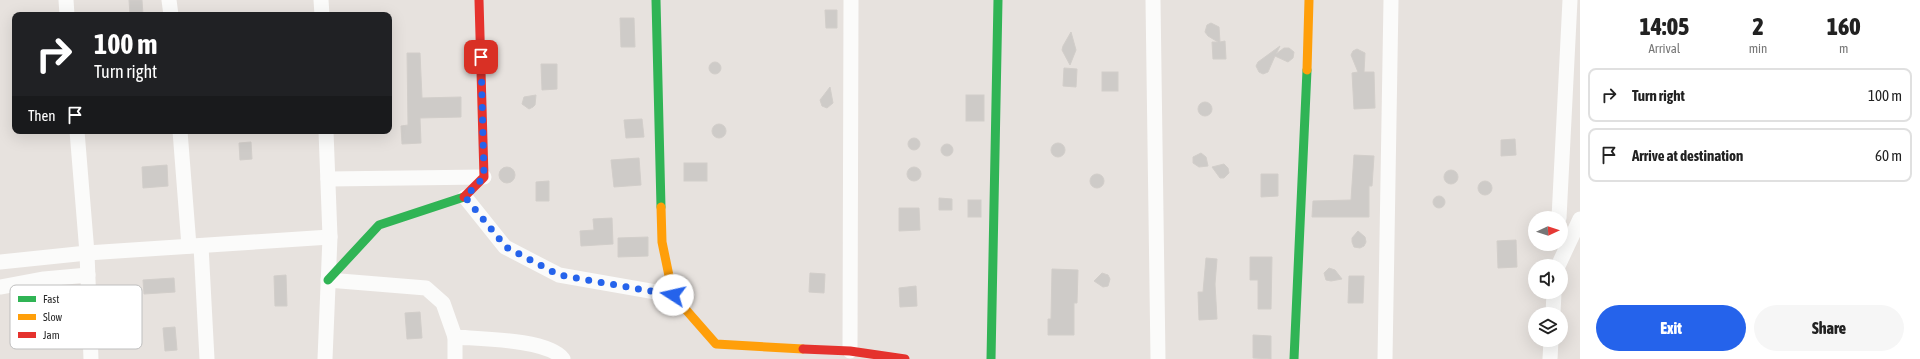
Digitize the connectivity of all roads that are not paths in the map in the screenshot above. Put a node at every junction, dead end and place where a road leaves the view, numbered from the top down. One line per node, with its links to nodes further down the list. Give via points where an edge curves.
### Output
1 (66, 0): 12 (street)
2 (169, 0): 13 (street)
3 (321, 0): 14 (street)
4 (479, 0): 18 (street)
5 (656, 0): 34 (street, via 662,242)
6 (851, 0): 38 (street)
7 (998, 0): 45 (street)
8 (1153, 0): 46 (street)
9 (1309, 0): 47 (street)
10 (1391, 0): 48 (street)
11 (1570, 0): 21 (street)
12 (67, 12)
13 (170, 12)
14 (322, 12)
15 (77, 134): 26 (street)
16 (180, 134): 25 (street)
17 (326, 134): 19 (street)
18 (484, 177): 19 (street); 20 (street)
19 (328, 179): 23 (street)
20 (465, 197): 31 (street, via 379,225); 34 (street, via 506,247 559,275)
21 (1559, 211)
22 (1580, 219): 27 (street)
23 (330, 237): 25 (street); 31 (street)
24 (1580, 245): 28 (street)
25 (195, 246): 26 (street); 40 (street)
26 (87, 253): 29 (street); 30 (street)
27 (1561, 259)
28 (1565, 259)
29 (0, 262)
30 (88, 275): 32 (street); 33 (street)
31 (328, 280): 35 (street, via 426,288 443,303); 41 (street)
32 (88, 285)
33 (0, 286)
34 (673, 295): 38 (street, via 716,344)
35 (455, 337): 42 (street); 43 (street, via 538,345 560,354)
36 (1551, 347): 49 (street)
37 (91, 349): 39 (street)
38 (850, 351): 44 (street)
39 (91, 359)
40 (207, 359)
41 (325, 359)
42 (455, 359)
43 (563, 359)
44 (905, 359)
45 (991, 359)
46 (1158, 359)
47 (1294, 359)
48 (1385, 359)
49 (1550, 359)

